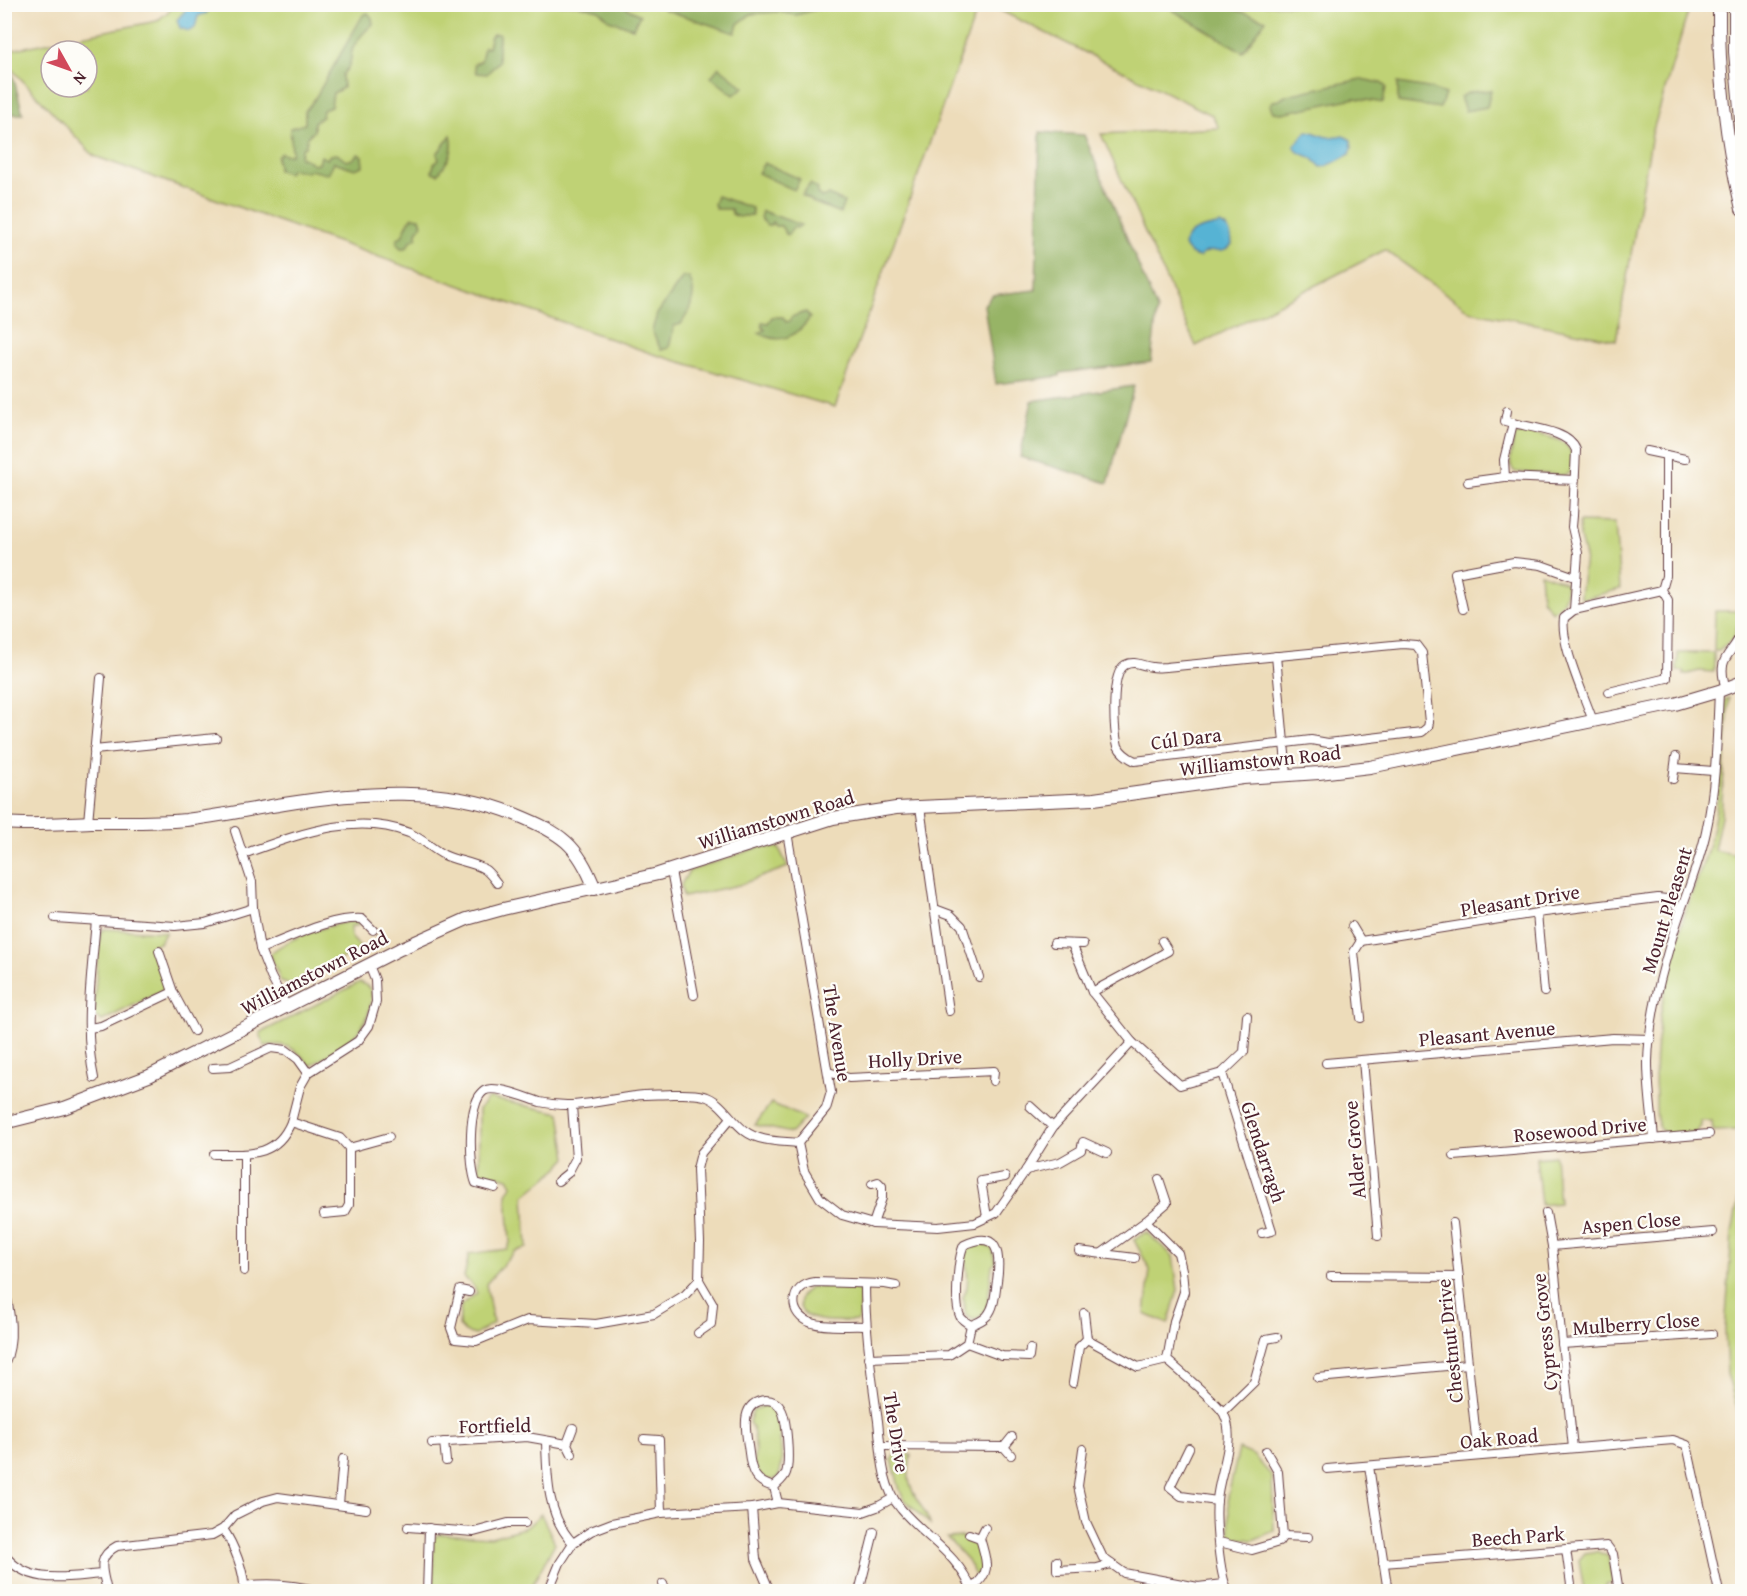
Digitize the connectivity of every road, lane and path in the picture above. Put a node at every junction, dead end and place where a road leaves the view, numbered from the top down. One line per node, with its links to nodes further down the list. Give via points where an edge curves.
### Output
1 (1719, 4): 4 (street, via 1722,91 1733,171)
2 (1735, 4): 3 (street)
3 (1742, 125)
4 (1743, 209)
5 (1507, 411): 6 (street, via 1505,421)
6 (1513, 423): 10 (street); 11 (street, via 1570,439 1576,450)
7 (1647, 452): 8 (street)
8 (1666, 455): 9 (street); 14 (street, via 1666,576)
9 (1685, 459)
10 (1504, 477): 11 (street); 12 (street)
11 (1575, 480): 13 (street)
12 (1468, 482)
13 (1575, 577): 15 (street, via 1541,565 1514,562 1455,573); 16 (street)
14 (1662, 590): 16 (street); 22 (street, via 1668,600 1667,678)
15 (1463, 609)
16 (1574, 610): 23 (street, via 1564,618 1563,626)
17 (1743, 631): 21 (street, Mount Pleasent, via 1724,657)
18 (1276, 656): 25 (street); 25 (street, Cúl Dara, via 1416,645 1422,653 1429,722 1426,730 1419,733 1328,743); 25 (street, Cúl Dara, via 1166,667 1134,662 1122,668 1114,697 1119,748 1130,759)
19 (101, 678): 26 (street)
20 (1743, 682): 21 (street, Williamstown Road)
21 (1723, 690): 23 (street, Williamstown Road); 29 (street, Mount Pleasent)
22 (1609, 692)
23 (1593, 721): 30 (street, Williamstown Road, via 1398,762)
24 (216, 738): 26 (street)
25 (1284, 743): 30 (street)
26 (94, 750): 33 (street)
27 (1676, 757): 28 (street)
28 (1675, 768): 29 (street); 31 (street)
29 (1713, 771): 42 (street, Mount Pleasent, via 1706,832)
30 (1287, 775): 32 (street, Williamstown Road, via 1094,799)
31 (1673, 779)
32 (920, 807): 36 (street, Williamstown Road, via 855,813); 43 (street)
33 (88, 822): 34 (street); 40 (street, via 186,820 358,796 455,797 499,808 558,835 578,853)
34 (4, 823)
35 (235, 831): 37 (street)
36 (787, 832): 38 (street, Williamstown Road); 73 (street, The Avenue)
37 (243, 854): 39 (street, via 306,833 350,824 383,826 411,834 445,856 484,869); 41 (street, via 252,882)
38 (671, 870): 40 (street, Williamstown Road); 61 (street)
39 (497, 883)
40 (596, 889): 56 (street, Williamstown Road, via 476,916)
41 (253, 908): 46 (street, via 205,923 175,926); 54 (street)
42 (1681, 908): 44 (street, Pleasant Drive, via 1658,898); 68 (street, Mount Pleasent, via 1662,977)
43 (935, 909): 57 (street, via 951,915 962,926); 63 (street)
44 (1537, 913): 50 (street, Pleasant Drive); 60 (street)
45 (55, 918): 46 (street)
46 (96, 920): 66 (street)
47 (1352, 926): 50 (street)
48 (373, 930): 54 (street, via 362,919 350,918)
49 (1162, 941): 59 (street, via 1168,951)
50 (1361, 941): 65 (street, via 1354,952)
51 (1054, 943): 52 (street)
52 (1072, 944): 53 (street); 59 (street)
53 (1083, 944)
54 (260, 949): 62 (street)
55 (159, 951): 58 (street)
56 (369, 965): 62 (street, Williamstown Road); 74 (street, via 375,980 376,1002 369,1026 358,1041)
57 (979, 977)
58 (173, 992): 66 (street); 67 (street)
59 (1092, 992): 69 (street)
60 (1544, 993)
61 (694, 995)
62 (287, 1008): 82 (street, Williamstown Road, via 128,1085 51,1112)
63 (950, 1011)
64 (1247, 1016): 75 (street, via 1244,1052)
65 (1361, 1018)
66 (89, 1028): 76 (street)
67 (194, 1031)
68 (1651, 1039): 70 (street, Pleasant Avenue, via 1613,1038); 86 (street, Mount Pleasent, via 1648,1061)
69 (1132, 1042): 75 (street, via 1180,1084); 83 (street)
70 (1363, 1060): 71 (street, Pleasant Avenue); 107 (street, Alder Grove)
71 (1326, 1063)
72 (213, 1068): 74 (street, via 230,1066 271,1048 286,1050)
73 (828, 1072): 77 (street, Holly Drive, via 849,1078 994,1071); 87 (street, The Avenue, via 831,1092 826,1109)
74 (308, 1073): 81 (street)
75 (1222, 1073): 106 (street, Glendarragh, via 1272,1231)
76 (94, 1078)
77 (993, 1081)
78 (572, 1106): 80 (street, via 638,1095 693,1094 707,1096); 96 (street, via 576,1158); 98 (street, via 495,1088 484,1090 473,1109 472,1172 476,1183)
79 (1030, 1106): 83 (street)
80 (731, 1118): 87 (street, via 746,1133 766,1140); 115 (street, via 701,1153 697,1169)
81 (291, 1122): 88 (street, via 340,1138); 91 (street, via 285,1136 273,1146)
82 (4, 1123)
83 (1053, 1127): 93 (street)
84 (1709, 1134): 86 (street, Rosewood Drive)
85 (389, 1137): 88 (street)
86 (1654, 1139): 92 (street, Rosewood Drive)
87 (798, 1143): 104 (street, via 804,1171 820,1198 842,1215)
88 (349, 1148): 100 (street, via 349,1205 345,1212)
89 (1107, 1153): 93 (street, via 1083,1142 1081,1150 1060,1162)
90 (214, 1154): 91 (street)
91 (244, 1154): 112 (street)
92 (1454, 1156)
93 (1026, 1170): 101 (street, via 996,1213)
94 (1005, 1178): 101 (street, via 981,1181)
95 (1159, 1179): 102 (street, via 1167,1203)
96 (558, 1182)
97 (872, 1184): 104 (street, via 878,1182 882,1186)
98 (495, 1188)
99 (1546, 1213): 108 (street, Cypress Grove)
100 (324, 1214)
101 (987, 1217): 104 (street, via 975,1223 938,1227)
102 (1146, 1221): 110 (street); 131 (street, via 1178,1252 1182,1270 1184,1292)
103 (1453, 1223): 114 (street, Chestnut Drive)
104 (873, 1224)
105 (1713, 1232): 108 (street, Aspen Close)
106 (1262, 1233)
107 (1378, 1236)
108 (1552, 1246): 128 (street, Cypress Grove)
109 (1079, 1251): 110 (street)
110 (1102, 1253): 111 (street)
111 (1136, 1258)
112 (244, 1271)
113 (1331, 1276): 114 (street)
114 (1459, 1277): 132 (street, Chestnut Drive)
115 (699, 1280): 119 (street, via 654,1314 596,1324 528,1320 476,1341 456,1339 451,1328 460,1290); 123 (street, via 713,1304 711,1324)
116 (4, 1284): 133 (street, via 12,1324)
117 (865, 1284): 118 (street); 122 (street, The Drive); 122 (street, via 807,1283 799,1288 794,1300 799,1316 815,1324)
118 (896, 1286)
119 (469, 1292)
120 (1084, 1313): 126 (street)
121 (971, 1325): 121 (street, via 960,1317 959,1256 964,1245 985,1240 993,1243 1000,1260 993,1306 981,1321); 127 (street)
122 (865, 1326): 130 (street, The Drive)
123 (698, 1334)
124 (1712, 1334): 128 (street, Mulberry Close)
125 (1277, 1337): 136 (street, via 1266,1339 1254,1383)
126 (1087, 1338): 131 (street, via 1138,1367); 135 (street, via 1079,1347)
127 (967, 1343): 129 (street, via 1002,1356 1029,1357); 130 (street, via 949,1355)
128 (1562, 1344): 147 (street, Cypress Grove)
129 (1030, 1349)
130 (869, 1358): 144 (street, The Drive)
131 (1167, 1360): 136 (street)
132 (1468, 1364): 134 (street); 152 (street, Chestnut Drive)
133 (4, 1366)
134 (1318, 1378)
135 (1073, 1383)
136 (1223, 1412): 159 (street, via 1229,1434)
137 (573, 1428): 143 (street)
138 (1012, 1437): 145 (street)
139 (644, 1439): 164 (street, via 659,1440)
140 (444, 1442): 141 (street, Fortfield, via 527,1437); 142 (street, Fortfield); 154 (street, Fortfield)
141 (546, 1442): 143 (street, Fortfield); 176 (street, Fortfield, via 547,1485 561,1531)
142 (432, 1443)
143 (567, 1444): 150 (street)
144 (881, 1446): 145 (street); 158 (street, The Drive)
145 (1004, 1447): 151 (street)
146 (1189, 1448): 159 (street, via 1170,1487 1181,1496)
147 (1573, 1448): 152 (street, Oak Road); 195 (street, Oak Road, via 1673,1440 1687,1445)
148 (1083, 1449): 181 (street, via 1078,1486 1086,1522 1103,1558)
149 (1266, 1451): 172 (street, via 1278,1472)
150 (572, 1454)
151 (1011, 1455)
152 (1478, 1456): 155 (street, Oak Road)
153 (343, 1459): 161 (street)
154 (446, 1461)
155 (1369, 1466): 156 (street, Oak Road); 180 (street)
156 (1328, 1469)
157 (774, 1487): 157 (street, via 755,1478 750,1466 745,1420 747,1411 762,1400 777,1403 785,1417 787,1465 782,1480); 160 (street)
158 (893, 1498): 160 (street, via 862,1512); 186 (street, The Drive, via 948,1552)
159 (1217, 1501): 175 (street)
160 (778, 1503): 162 (street)
161 (339, 1504): 163 (street); 169 (street, via 278,1497 235,1515)
162 (752, 1508): 164 (street); 185 (street, via 756,1559)
163 (366, 1509)
164 (661, 1513): 176 (street, via 612,1523)
165 (525, 1523): 167 (street, via 508,1522 474,1532)
166 (408, 1527): 167 (street)
167 (429, 1528): 189 (street)
168 (985, 1528): 174 (street)
169 (223, 1529): 182 (street, via 198,1538 117,1546 104,1558); 183 (street, via 235,1552)
170 (874, 1532): 191 (street)
171 (969, 1534): 174 (street)
172 (1283, 1536): 173 (street); 175 (street, via 1279,1542 1252,1550)
173 (1308, 1537)
174 (980, 1538): 186 (street, The Drive, via 986,1574)
175 (1219, 1542): 184 (street)
176 (573, 1543): 190 (street)
177 (1566, 1549): 180 (street, Beech Park); 193 (street); 194 (street, Beech Park, via 1606,1546 1613,1554)
178 (4, 1554): 182 (street, via 23,1570 38,1576 56,1579)
179 (1057, 1561): 181 (street, via 1057,1570)
180 (1383, 1563): 192 (street)
181 (1111, 1564): 184 (street, via 1124,1573 1156,1580)
182 (101, 1574): 187 (street)
183 (245, 1588): 188 (street, via 271,1584)
184 (1226, 1588)
185 (769, 1589)
186 (973, 1590)
187 (107, 1592)
188 (322, 1592)
189 (427, 1592)
190 (548, 1592)
191 (859, 1592)
192 (1388, 1592)
193 (1572, 1592)
194 (1619, 1592)
195 (1719, 1592)

